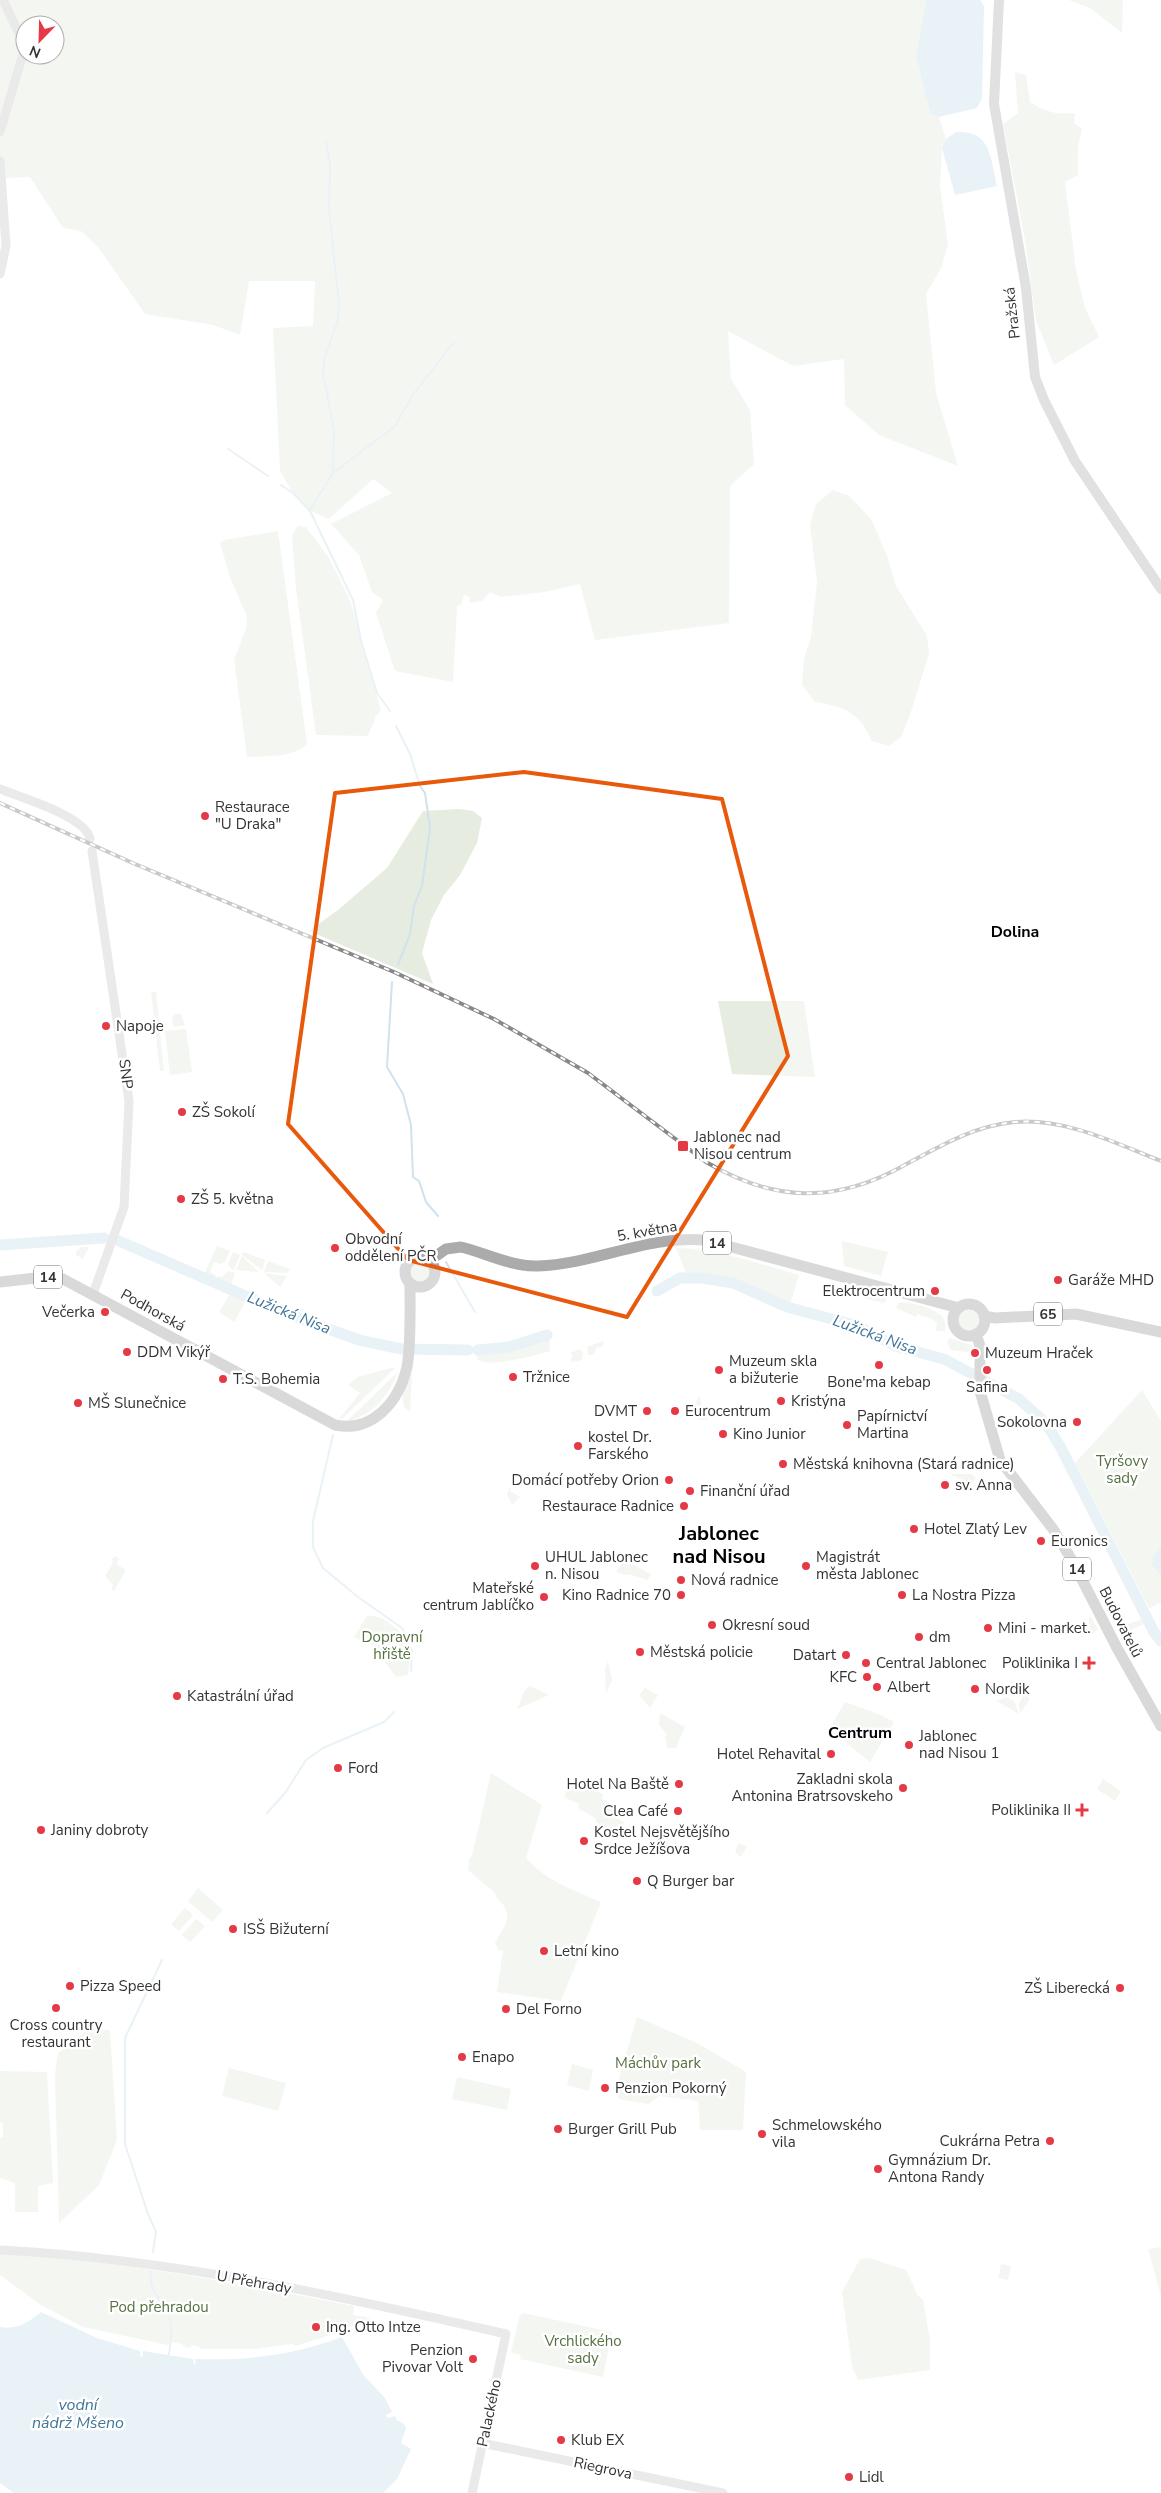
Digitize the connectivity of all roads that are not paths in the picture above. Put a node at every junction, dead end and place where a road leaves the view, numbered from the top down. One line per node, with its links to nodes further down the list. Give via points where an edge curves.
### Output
1 (3, 0): 3 (street, via 22,40 23,54)
2 (999, 0): 6 (main road, Pražská, via 994,104 1026,288 1035,377 1075,461)
3 (0, 132)
4 (0, 161): 5 (street, via 6,246)
5 (0, 274)
6 (1161, 589)
7 (0, 789): 8 (street, via 79,822)
8 (90, 839)
9 (92, 851): 14 (street, SNP, via 129,1101 124,1207)
10 (430, 1263): 12 (main road, 14, via 419,1258 410,1261 405,1270); 13 (main road, 14, via 434,1277); 15 (main road, 5. května / 14, via 451,1246 538,1266 672,1240 705,1240 937,1302)
11 (0, 1282): 14 (main road, Podhorská / 14, via 53,1277)
12 (408, 1282): 13 (main road); 17 (main road, 14)
13 (423, 1286): 17 (main road, 14)
14 (93, 1294): 17 (main road, Podhorská / 14, via 335,1425 359,1426 390,1404 402,1381 408,1358)
15 (953, 1310): 16 (main road, via 973,1305); 20 (main road, via 957,1330)
16 (988, 1319): 18 (main road, 65, via 1076,1314); 20 (main road)
17 (409, 1326)
18 (1137, 1328): 19 (main road, 65); 21 (main road, 65)
19 (1161, 1332)
20 (976, 1338): 22 (main road, Budovatelů / 14, via 979,1382 987,1422 1000,1460 1068,1554)
21 (1161, 1338)
22 (1161, 1726)
23 (0, 2250): 24 (street, U Přehrady, via 174,2268 311,2292)
24 (506, 2334): 25 (street, Palackého)
25 (482, 2443): 26 (street, Palackého); 27 (street, Riegrova)
26 (472, 2493)
27 (723, 2493)

